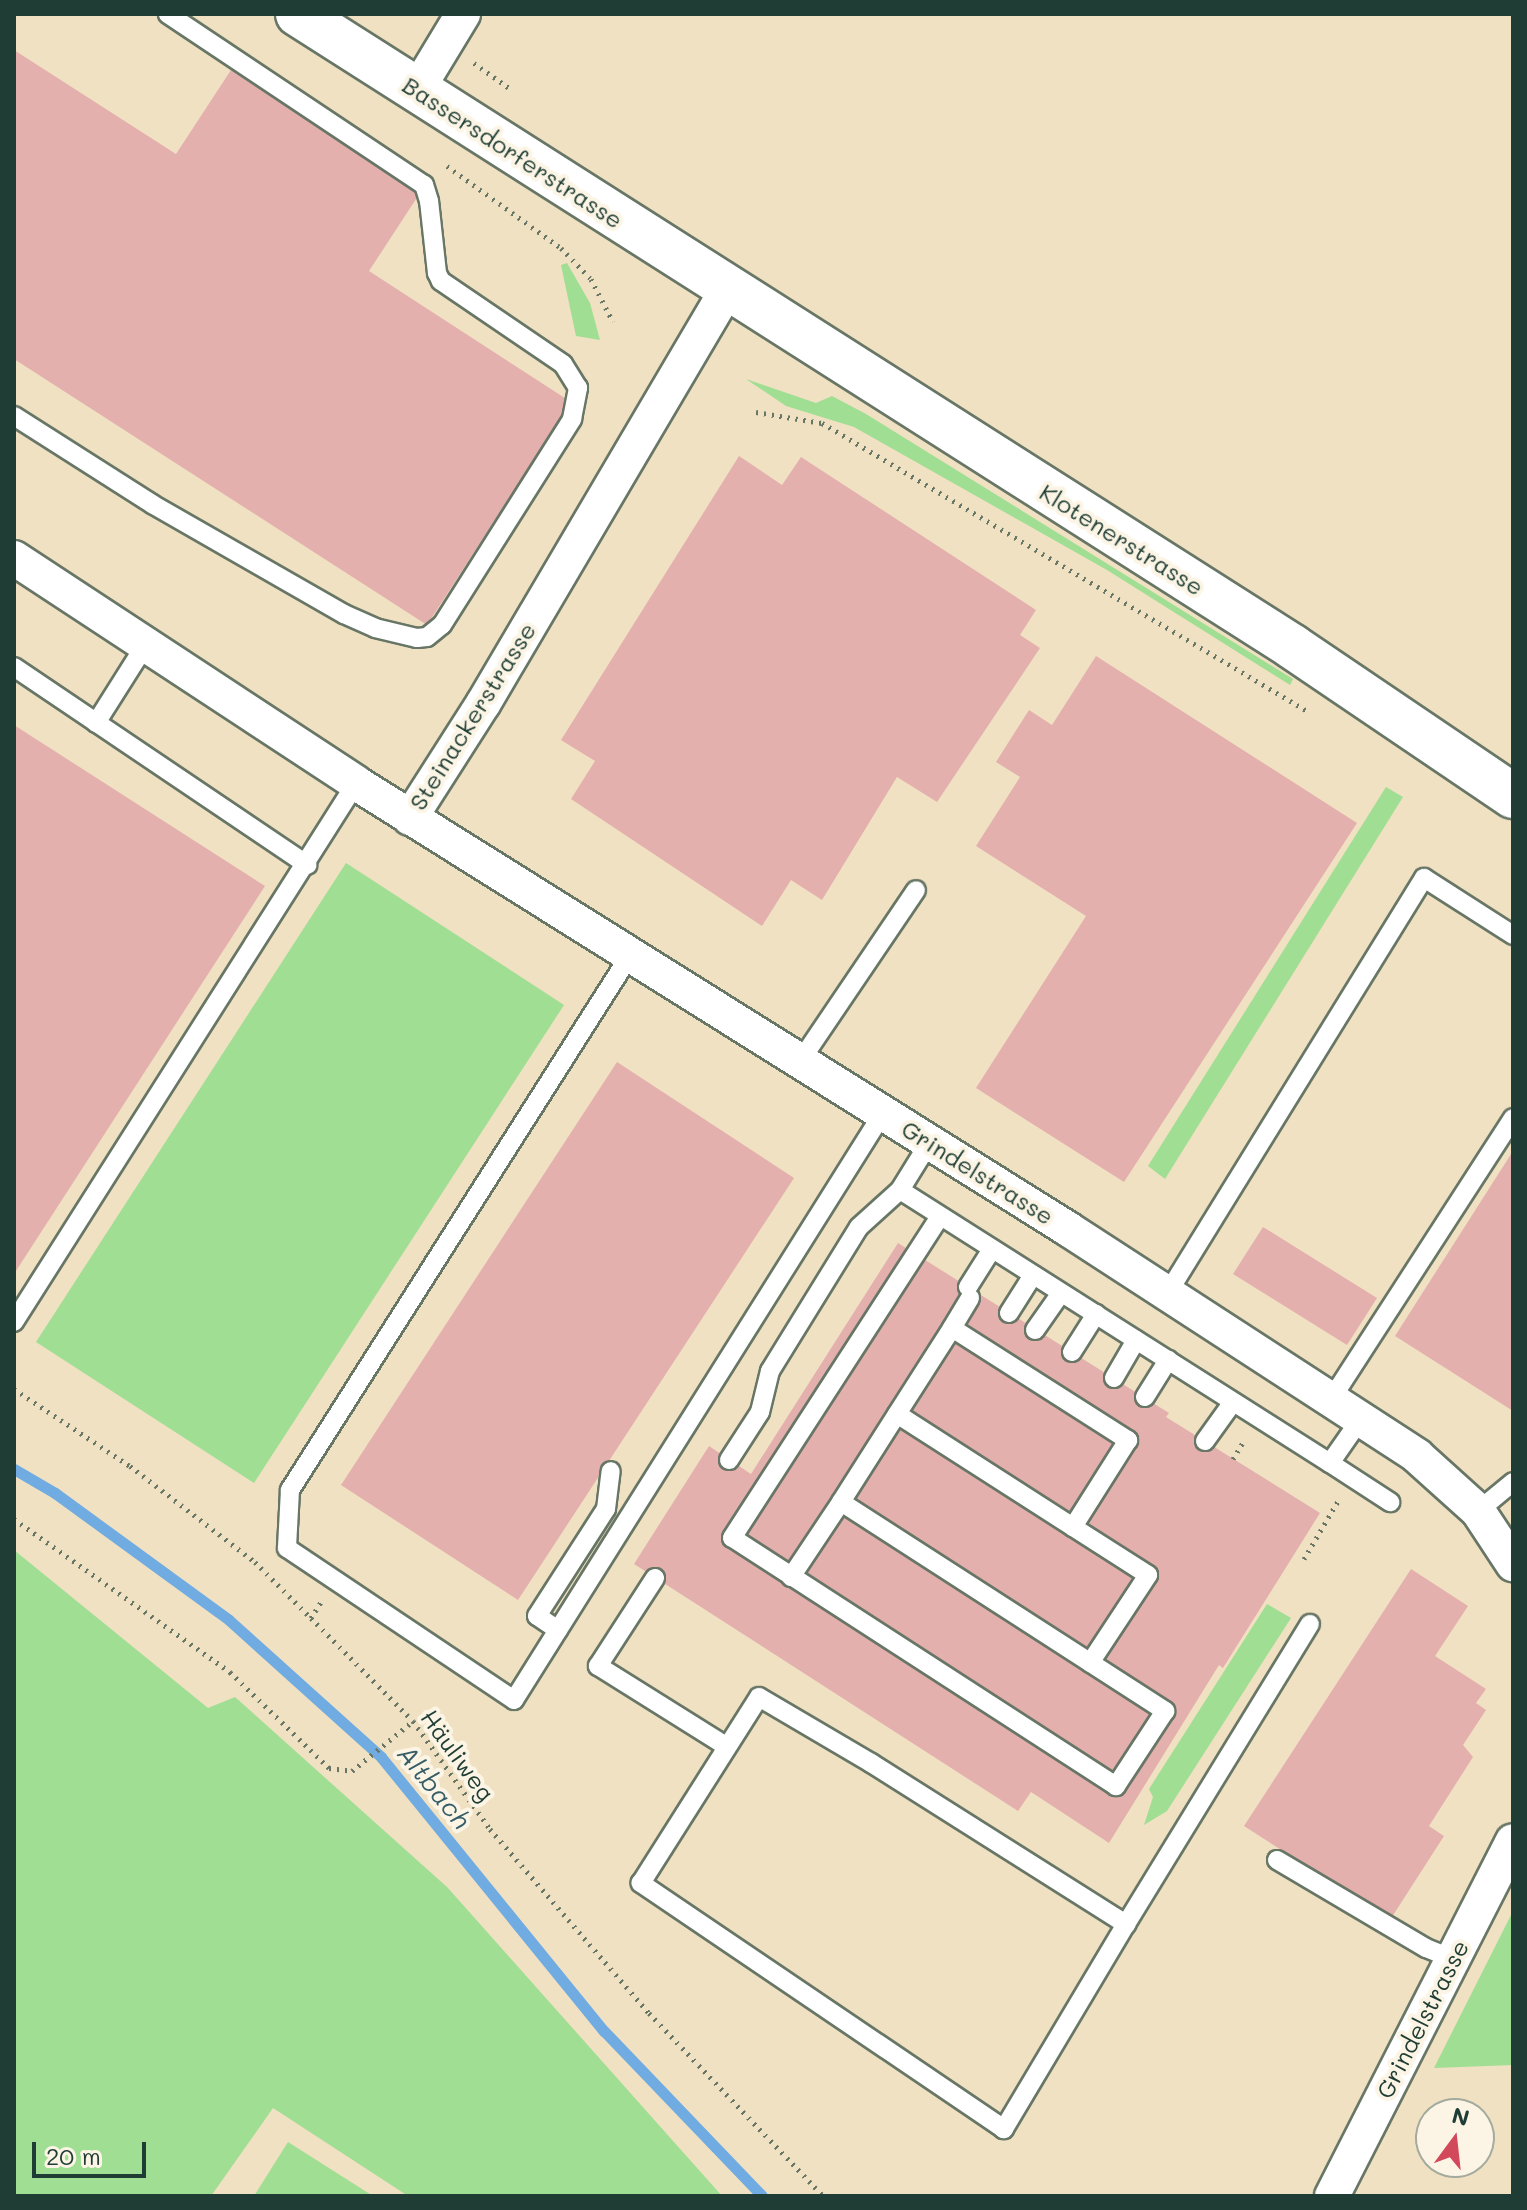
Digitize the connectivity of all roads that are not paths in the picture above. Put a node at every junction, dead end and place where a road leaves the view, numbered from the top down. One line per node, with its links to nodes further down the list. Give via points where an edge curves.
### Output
1 (168, 14): 6 (lane, via 424,185 441,281 563,364 578,388 572,419 442,625 417,638 344,614 152,504)
2 (298, 14): 4 (main road, Bassersdorferstrasse)
3 (463, 14): 4 (street)
4 (417, 90): 5 (main road, Bassersdorferstrasse)
5 (727, 290): 12 (main road, Klotenerstrasse, via 1293,647); 13 (street, Steinackerstrasse)
6 (14, 416)
7 (14, 558): 8 (street, Steinackerstrasse)
8 (146, 644): 10 (lane); 11 (street, Steinackerstrasse)
9 (14, 667): 10 (lane)
10 (96, 723): 14 (lane)
11 (356, 783): 13 (street, Steinackerstrasse); 14 (lane)
12 (1513, 796)
13 (410, 818): 17 (street, Grindelstrasse)
14 (307, 865): 30 (lane)
15 (916, 890): 18 (lane)
16 (1513, 935): 27 (lane, via 1424,878)
17 (632, 952): 18 (street, Grindelstrasse); 55 (lane, via 290,1490 287,1548 514,1700)
18 (801, 1060): 19 (street, Grindelstrasse)
19 (883, 1113): 21 (street, Grindelstrasse); 55 (lane)
20 (1513, 1118): 38 (lane)
21 (929, 1143): 22 (lane); 27 (street, Grindelstrasse)
22 (900, 1190): 23 (lane); 43 (lane, via 859,1227 770,1371 760,1412)
23 (940, 1216): 24 (lane); 52 (lane, via 732,1538)
24 (992, 1249): 25 (lane); 31 (lane)
25 (1033, 1275): 26 (lane); 28 (lane)
26 (1061, 1293): 29 (lane); 32 (lane)
27 (1167, 1294): 38 (street, Grindelstrasse)
28 (1009, 1313)
29 (1096, 1314): 33 (lane); 34 (lane)
30 (14, 1322)
31 (952, 1328): 40 (lane); 50 (lane, via 1128,1440)
32 (1035, 1330)
33 (1136, 1340): 35 (lane); 36 (lane)
34 (1072, 1352)
35 (1168, 1360): 37 (lane); 39 (lane)
36 (1114, 1378)
37 (1145, 1397)
38 (1330, 1401): 41 (street, Grindelstrasse)
39 (1233, 1402): 42 (lane); 44 (lane)
40 (897, 1414): 47 (lane); 50 (lane)
41 (1360, 1420): 44 (lane); 49 (street, Grindelstrasse, via 1417,1456)
42 (1205, 1441)
43 (729, 1460)
44 (1330, 1463): 48 (lane)
45 (611, 1471): 55 (lane, via 606,1509 537,1616)
46 (1513, 1482): 49 (lane)
47 (841, 1502): 52 (lane); 56 (lane)
48 (1390, 1502)
49 (1478, 1511): 51 (street, Grindelstrasse)
50 (1073, 1527): 56 (lane, via 1148,1575)
51 (1511, 1555)
52 (791, 1577): 56 (lane, via 1116,1786 1165,1711)
53 (655, 1578): 57 (lane, via 598,1666)
54 (1310, 1624): 60 (lane)
55 (558, 1630)
56 (1090, 1663)
57 (726, 1746): 60 (lane, via 759,1697); 60 (lane, via 641,1883 1004,2129)
58 (1513, 1841): 61 (street, Grindelstrasse)
59 (1277, 1860): 61 (lane)
60 (1126, 1924)
61 (1453, 1959): 62 (street, Grindelstrasse)
62 (1332, 2196)

